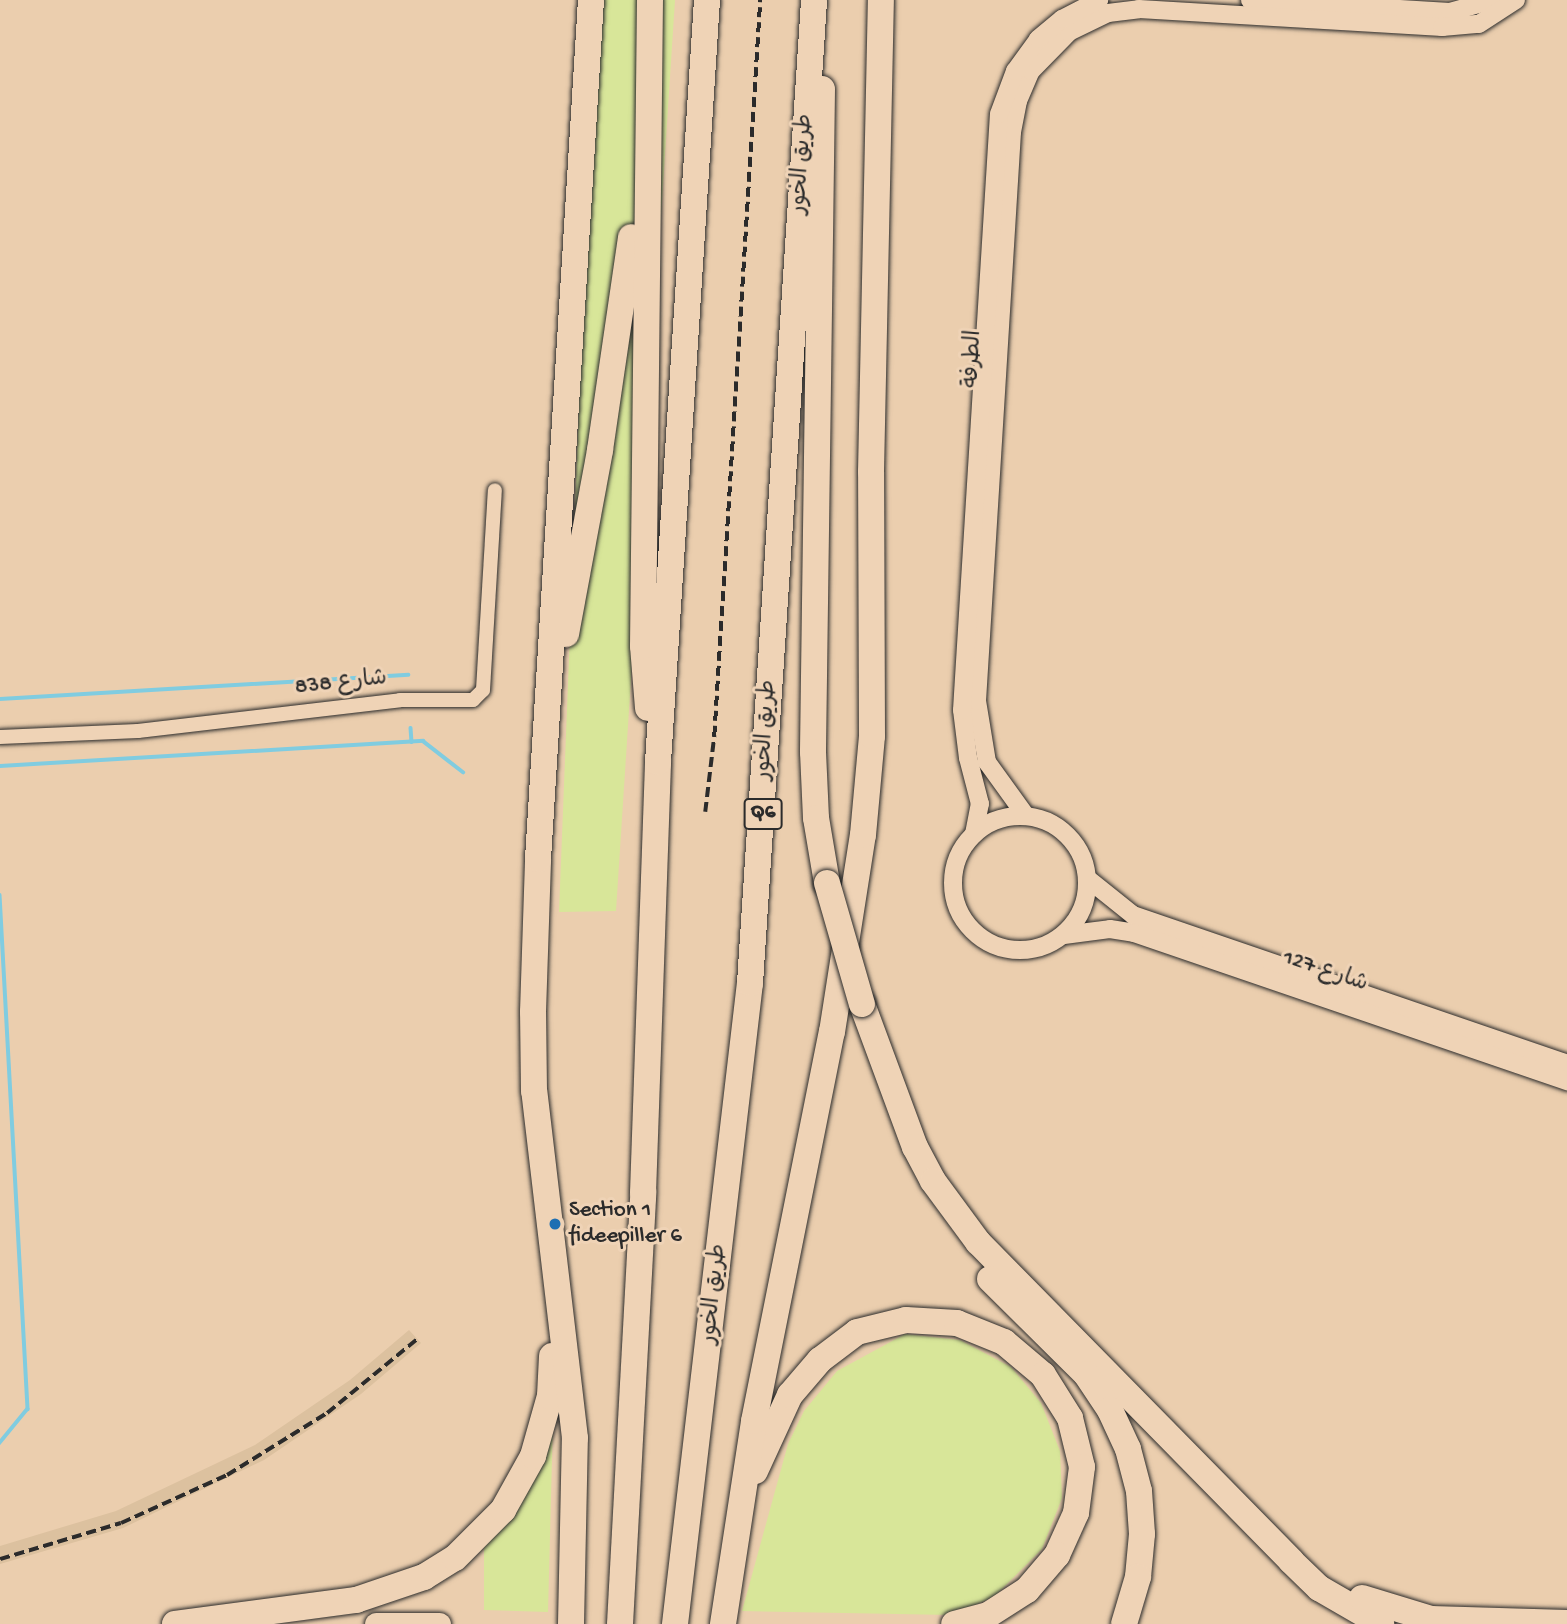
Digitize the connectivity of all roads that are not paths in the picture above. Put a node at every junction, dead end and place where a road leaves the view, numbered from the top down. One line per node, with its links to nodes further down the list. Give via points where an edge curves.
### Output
1 (591, 0): 14 (highway)
2 (650, 0): 11 (highway)
3 (707, 0): 15 (highway)
4 (814, 0): 10 (highway, طريق الخور / Q6)
5 (881, 0): 25 (highway, via 870,472 872,736 863,835 850,934)
6 (1098, 0): 17 (street, الطرفة, via 1062,19 1038,39 1015,71 999,114 962,710 980,804)
7 (1251, 0): 9 (street, via 1450,12)
8 (1516, 0): 9 (street)
9 (1492, 7): 16 (street, الطرفة, via 1442,27 1139,9 1087,21 1046,52 1018,101 1011,145 977,720 994,775)
10 (811, 45): 20 (highway, bridge, via 821,80 825,136 813,752 816,818 827,883); 33 (highway, طريق الخور / Q6, via 750,982)
11 (645, 124): 14 (highway, via 600,450); 15 (highway, via 643,646)
12 (495, 490): 13 (street, شارع 838, via 483,690 473,700 400,700 138,731)
13 (0, 737)
14 (546, 742): 23 (highway, via 538,859 534,1091)
15 (658, 762): 32 (highway, via 643,1194)
16 (1026, 816): 17 (street, via 1003,818); 18 (street, via 1065,833 1083,859)
17 (974, 834): 19 (street, via 960,853 953,877 955,901 966,923 984,940 1019,951 1043,947)
18 (1088, 880): 19 (street, via 1083,910); 21 (street, شارع 127, via 1133,915)
19 (1064, 935): 22 (street, شارع 127, via 1110,929 1134,933)
20 (876, 1047): 24 (highway, via 915,1147 954,1212); 26 (highway, via 888,1116 919,1188 964,1252 1086,1374 1128,1449 1139,1491 1142,1534 1138,1577)
21 (1567, 1064)
22 (1567, 1081)
23 (553, 1277): 28 (highway, via 552,1365 543,1427 520,1484 482,1534 445,1564 391,1591 356,1600); 31 (highway, via 575,1438)
24 (1237, 1504): 27 (highway, via 1320,1574 1381,1606 1431,1619); 36 (highway, via 1320,1588)
25 (740, 1505): 34 (highway); 35 (highway, via 790,1395 820,1360 857,1332 906,1320 944,1322 1004,1342 1043,1375 1070,1418 1082,1467 1076,1513 1057,1555 1027,1590 988,1615)
26 (1126, 1621)
27 (1567, 1623)
28 (175, 1624)
29 (376, 1624): 30 (main road)
30 (439, 1624)
31 (571, 1624)
32 (620, 1624)
33 (676, 1624)
34 (723, 1624)
35 (954, 1624)
36 (1381, 1624)

